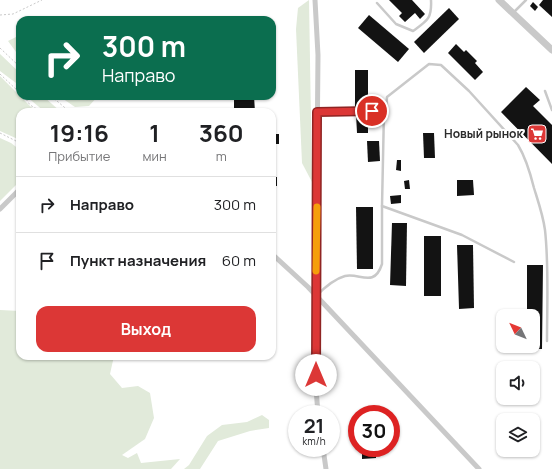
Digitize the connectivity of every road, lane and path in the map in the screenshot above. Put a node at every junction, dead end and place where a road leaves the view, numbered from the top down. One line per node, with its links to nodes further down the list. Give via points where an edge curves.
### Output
1 (42, 0): 8 (path, via 13,14)
2 (315, 0): 21 (street, via 318,55)
3 (431, 0): 6 (lane, via 432,10 427,20 413,31 396,24)
4 (499, 0): 7 (street)
5 (526, 0): 7 (lane)
6 (378, 3)
7 (513, 13): 10 (street)
8 (0, 15)
9 (0, 48): 11 (path)
10 (552, 50)
11 (16, 63)
12 (0, 74): 13 (path)
13 (16, 88)
14 (545, 91): 19 (lane)
15 (27, 100): 17 (path)
16 (56, 100): 18 (path)
17 (35, 108)
18 (65, 108)
19 (552, 110)
20 (384, 111): 21 (lane); 25 (lane); 30 (lane, via 387,97 429,64 440,65 469,91 518,145 529,170 545,229)
21 (317, 112): 29 (street)
22 (0, 133): 23 (path)
23 (16, 141)
24 (16, 193): 26 (street)
25 (382, 206): 28 (lane, via 462,235); 29 (lane, via 382,264 378,272 368,278 343,277)
26 (0, 209)
27 (276, 258): 29 (street)
28 (514, 262)
29 (316, 296): 31 (street); 34 (street)
30 (547, 341)
31 (318, 405)
32 (324, 457): 33 (street)
33 (326, 469)
34 (479, 469)

